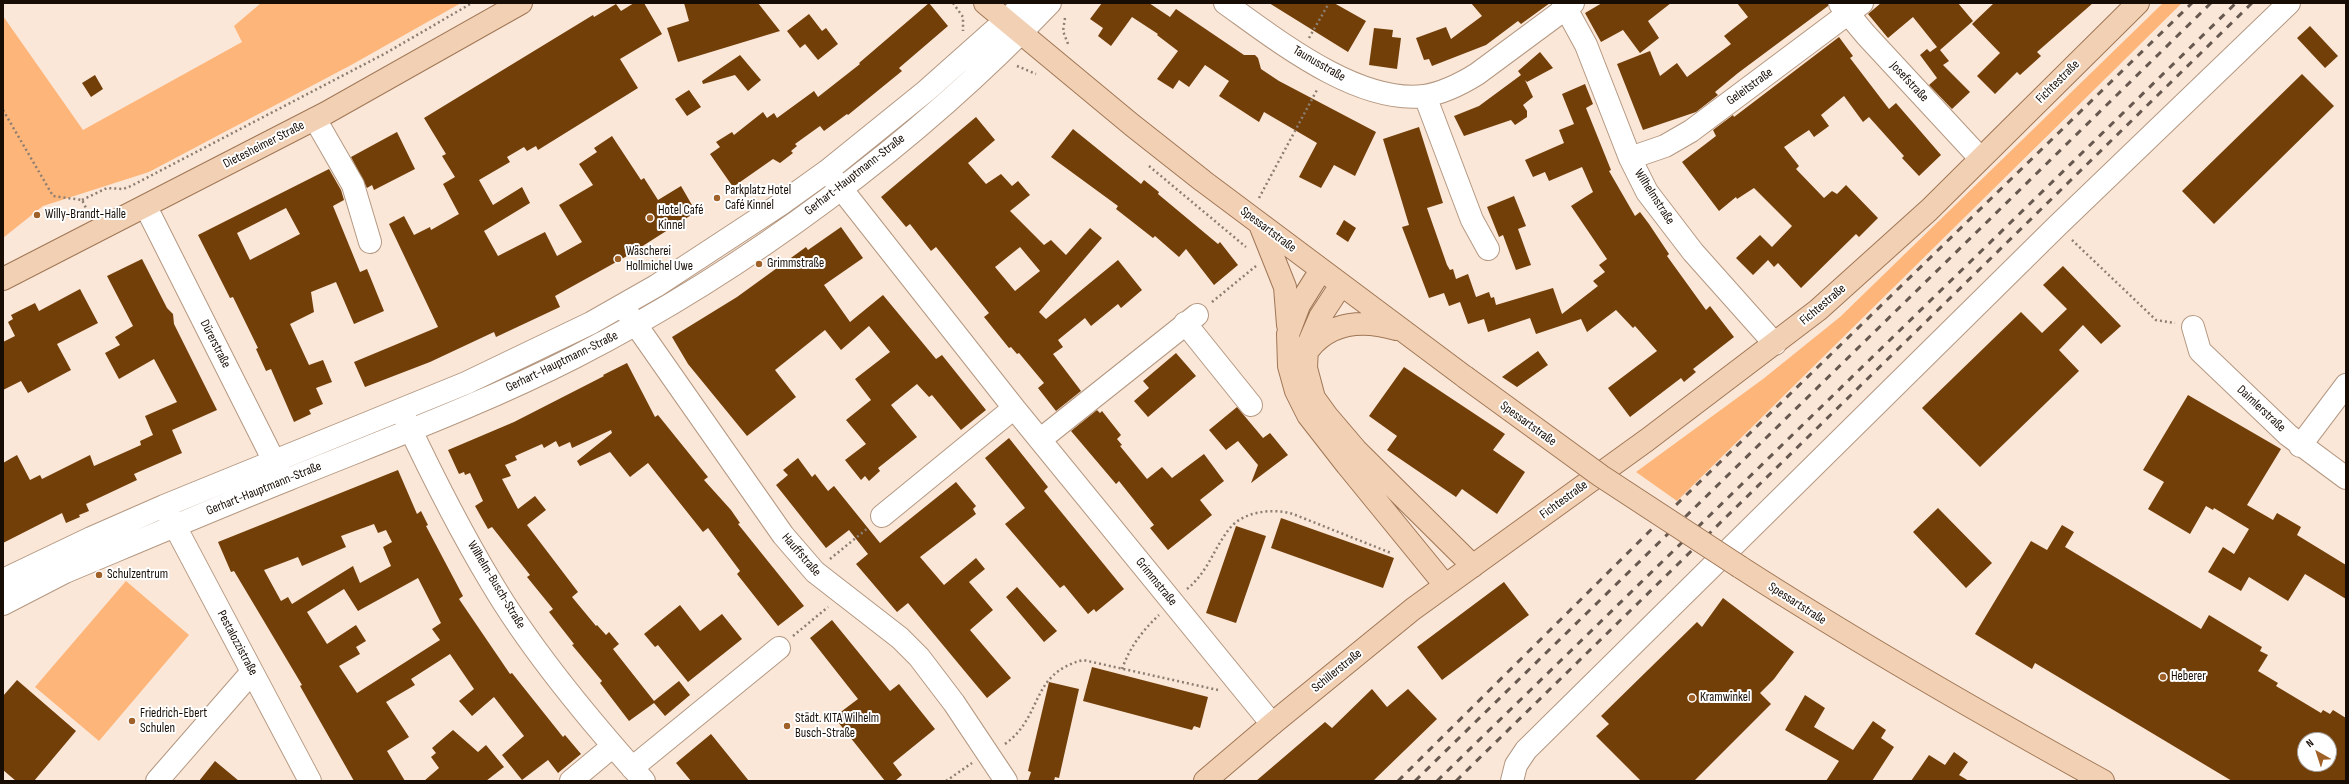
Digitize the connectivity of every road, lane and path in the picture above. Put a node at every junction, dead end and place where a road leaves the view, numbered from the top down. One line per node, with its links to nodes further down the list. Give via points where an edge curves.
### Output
1 (472, 3): 22 (path, via 386,53 131,186 123,189 107,188)
2 (521, 3): 16 (main road, Dietesheimer Straße)
3 (1025, 3): 11 (street, Gerhart-Hauptmann-Straße)
4 (1050, 3): 11 (street, Gerhart-Hauptmann-Straße)
5 (1225, 3): 12 (street, Taunusstraße)
6 (1329, 3): 12 (path)
7 (2138, 3): 18 (main road, Fichtestraße)
8 (1567, 4): 14 (street, Taunusstraße, via 1477,74 1449,89); 17 (street, Wilhelmstraße, via 1598,73)
9 (2289, 4): 25 (street)
10 (1850, 7): 17 (street, Geleitstraße, via 1691,131 1665,146); 18 (street, Josefstraße)
11 (998, 13): 19 (street, Gerhart-Hauptmann-Straße, via 926,91); 20 (street, Gerhart-Hauptmann-Straße, via 912,131); 24 (main road, Spessartstraße, via 1132,126)
12 (1300, 54): 13 (street, Taunusstraße)
13 (1328, 70): 14 (street, Taunusstraße, via 1376,92); 21 (path)
14 (1425, 96): 28 (street, via 1472,220)
15 (3, 110): 22 (path, via 53,196)
16 (316, 119): 23 (main road, Dietesheimer Straße); 27 (street, via 353,185)
17 (1630, 158): 39 (street, Wilhelmstraße, via 1647,192 1673,228)
18 (1980, 158): 39 (main road, Fichtestraße, via 1858,275)
19 (827, 171): 20 (street, Grimmstraße); 33 (street, Gerhart-Hauptmann-Straße, via 656,286)
20 (841, 188): 35 (street, Gerhart-Hauptmann-Straße, via 750,252); 43 (street, Grimmstraße)
21 (1262, 192)
22 (82, 200): 26 (path)
23 (146, 206): 26 (main road, Dietesheimer Straße); 48 (street, Dürerstraße)
24 (1260, 224): 30 (main road, Spessartstraße); 38 (main road, via 1285,288)
25 (2057, 226): 36 (path, via 2156,320); 75 (street, via 1526,750 1516,765)
26 (97, 231): 31 (main road, Dietesheimer Straße)
27 (370, 242)
28 (1488, 249)
29 (1262, 260): 34 (path)
30 (1321, 270): 32 (main road, Spessartstraße); 38 (main road, via 1299,305)
31 (3, 279)
32 (1341, 285): 37 (main road, Spessartstraße); 40 (main road, via 1315,328)
33 (622, 305): 35 (street, Hauffstraße); 44 (street, Gerhart-Hauptmann-Straße, via 516,360)
34 (1191, 319): 42 (street); 46 (street)
35 (635, 325): 45 (street, Gerhart-Hauptmann-Straße, via 517,385); 55 (street, Hauffstraße, via 762,506)
36 (2193, 327): 47 (street, Daimlerstraße, via 2200,351)
37 (1405, 332): 40 (main road, via 1377,324 1357,323 1342,326 1322,336 1308,350); 76 (main road, Spessartstraße, bridge, via 1614,485 1825,622)
38 (1288, 334): 53 (main road, via 1292,376 1296,391 1308,414)
39 (1775, 344): 54 (main road, Fichtestraße)
40 (1305, 358): 54 (main road, via 1309,386 1327,416 1356,450)
41 (2346, 385): 47 (street)
42 (1251, 405)
43 (1014, 408): 46 (street, Grimmstraße); 51 (street)
44 (401, 410): 45 (street, Wilhelm-Busch-Straße); 48 (street, Gerhart-Hauptmann-Straße)
45 (411, 430): 48 (street, Gerhart-Hauptmann-Straße); 66 (street, Wilhelm-Busch-Straße, via 500,597 532,643)
46 (1041, 439): 59 (street, Grimmstraße)
47 (2300, 446): 49 (street, Daimlerstraße)
48 (279, 471): 50 (street, Gerhart-Hauptmann-Straße); 52 (street, Gerhart-Hauptmann-Straße)
49 (2346, 478)
50 (164, 506): 52 (street, Pestalozzistraße); 56 (street, Gerhart-Hauptmann-Straße)
51 (882, 516): 55 (path)
52 (174, 526): 60 (street, Gerhart-Hauptmann-Straße, via 65,572); 63 (street, Pestalozzistraße)
53 (1413, 548): 57 (main road); 59 (path, via 1402,557 1289,512 1256,513 1234,524 1202,575)
54 (1472, 566): 57 (main road, Schillerstraße)
55 (814, 572): 58 (street, Hauffstraße)
56 (3, 580)
57 (1445, 585): 65 (main road, Schillerstraße)
58 (842, 595): 61 (path); 67 (street, Hauffstraße, via 900,638 919,657)
59 (1172, 602): 62 (path, via 1137,638 1127,654); 65 (street, Grimmstraße)
60 (3, 604)
61 (779, 648): 68 (street, Wilhelm-Busch-Straße)
62 (1122, 669): 64 (path); 67 (path, via 1083,660 1055,672 1043,687 1023,725 1010,740)
63 (252, 672): 69 (street); 70 (street, Pestalozzistraße)
64 (1220, 690)
65 (1272, 724): 74 (main road, Schillerstraße)
66 (613, 746): 68 (street, Wilhelm-Busch-Straße); 71 (street)
67 (988, 754): 72 (path); 73 (street, Hauffstraße)
68 (638, 775)
69 (158, 781)
70 (310, 781)
71 (571, 781)
72 (946, 781)
73 (1006, 781)
74 (1206, 781)
75 (1512, 781)
76 (2103, 781)

